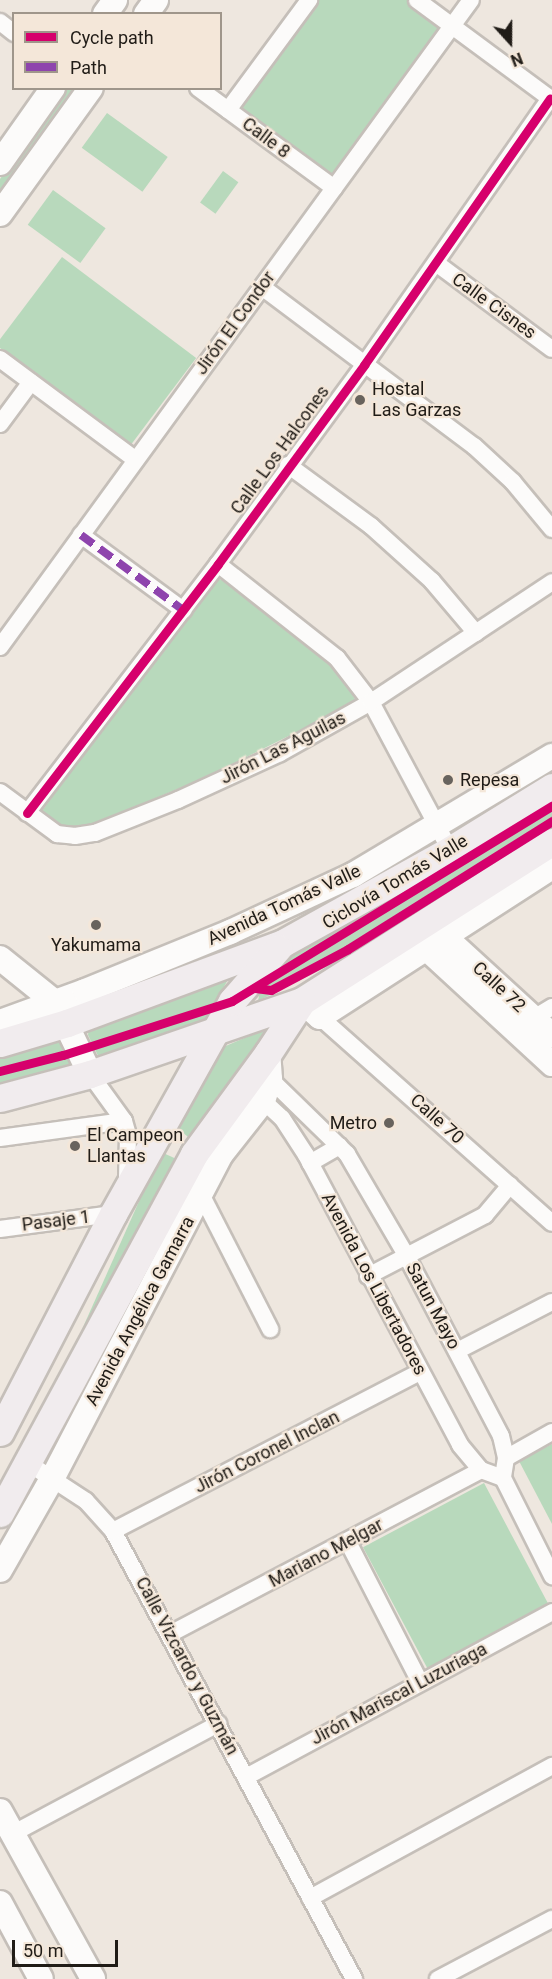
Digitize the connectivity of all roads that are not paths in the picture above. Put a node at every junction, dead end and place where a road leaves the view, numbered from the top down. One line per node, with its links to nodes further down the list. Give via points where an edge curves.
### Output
1 (309, 0): 9 (street)
2 (417, 0): 4 (street)
3 (471, 0): 4 (street, Jirón El Condor)
4 (452, 27): 8 (street); 11 (street, Jirón El Condor)
5 (51, 90): 10 (street)
6 (90, 90): 12 (street)
7 (201, 90): 9 (street, Calle 8)
8 (551, 99): 13 (street, Calle Los Halcones)
9 (228, 110): 11 (street, Calle 8)
10 (0, 163)
11 (334, 188): 14 (street, Jirón El Condor)
12 (0, 214)
13 (436, 263): 15 (street, Calle Cisnes); 17 (street, Calle Los Halcones)
14 (262, 287): 17 (street); 20 (street, Jirón El Condor)
15 (552, 349)
16 (0, 359): 18 (street)
17 (364, 365): 21 (street, Calle Los Halcones); 22 (street, via 474,446 513,482)
18 (31, 382): 19 (street); 20 (street)
19 (0, 424)
20 (136, 460): 23 (street, Jirón El Condor)
21 (288, 465): 24 (street, Calle Los Halcones); 27 (street, via 371,526 432,581)
22 (552, 530)
23 (81, 535): 26 (street); 28 (street, Jirón El Condor)
24 (218, 564): 26 (street, Calle Los Halcones); 29 (street, via 328,649)
25 (552, 582): 27 (street, Jirón Las Aguilas)
26 (183, 610): 33 (street, Calle Los Halcones)
27 (476, 633): 29 (street, Jirón Las Aguilas)
28 (0, 647)
29 (371, 702): 33 (street, Jirón Las Aguilas, via 280,753 178,800 95,832 57,834); 34 (street)
30 (552, 756): 34 (street, Avenida Tomás Valle)
31 (552, 787): 36 (main road, Avenida Tomás Valle)
32 (0, 792): 33 (street, Jirón Las Aguilas)
33 (27, 813)
34 (437, 827): 36 (street); 42 (street, Avenida Tomás Valle, via 353,875)
35 (552, 842): 41 (main road)
36 (450, 850): 38 (main road, Avenida Tomás Valle)
37 (552, 867): 39 (street)
38 (283, 943): 42 (main road, Avenida Tomás Valle); 45 (main road, via 232,1001)
39 (436, 943): 41 (street); 43 (street)
40 (0, 958): 42 (street)
41 (311, 1009): 45 (main road); 50 (main road, Avenida Angélica Gamarra); 57 (street, Calle 70)
42 (61, 1013): 44 (street, Avenida Tomás Valle); 47 (main road, Avenida Tomás Valle); 49 (street)
43 (533, 1018): 46 (street, Calle 72); 48 (street)
44 (0, 1022)
45 (216, 1032): 49 (main road); 58 (main road)
46 (552, 1035)
47 (0, 1043)
48 (552, 1064)
49 (90, 1074): 51 (main road); 52 (street)
50 (261, 1077): 54 (street, Satun Mayo); 55 (main road, Avenida Angélica Gamarra); 56 (street, Avenida Los Libertadores)
51 (0, 1098)
52 (124, 1121): 53 (street); 58 (street, via 129,1163)
53 (0, 1138)
54 (340, 1146): 56 (street); 63 (street, Satun Mayo)
55 (213, 1147): 59 (street, Avenida Angélica Gamarra); 72 (main road, Avenida Angélica Gamarra, via 194,1154)
56 (310, 1163): 64 (street, Avenida Los Libertadores)
57 (510, 1185): 61 (street, Calle 70); 63 (street, via 485,1215)
58 (126, 1190): 60 (main road)
59 (201, 1194): 66 (street); 75 (street, Avenida Angélica Gamarra)
60 (112, 1214): 62 (street, Pasaje 1); 69 (main road)
61 (552, 1223)
62 (0, 1228)
63 (406, 1255): 64 (street); 67 (street, Satun Mayo)
64 (368, 1276): 68 (street, Avenida Los Libertadores)
65 (552, 1302): 67 (street)
66 (270, 1329)
67 (458, 1351): 71 (street, Satun Mayo, via 501,1436)
68 (420, 1372): 73 (street, Avenida Los Libertadores, via 460,1445); 77 (street, Jirón Coronel Inclan)
69 (0, 1432)
70 (552, 1432): 71 (street)
71 (506, 1458): 74 (street, Satun Mayo)
72 (28, 1463): 75 (street, Calle Vizcardo y Guzmán); 76 (main road, Avenida Angélica Gamarra)
73 (481, 1470): 74 (street, Avenida Los Libertadores); 78 (street, Mariano Melgar)
74 (503, 1478): 80 (street)
75 (52, 1479): 77 (street, Calle Vizcardo y Guzmán, via 86,1501); 79 (street, Avenida Angélica Gamarra)
76 (0, 1513)
77 (113, 1531): 82 (street, Calle Vizcardo y Guzmán)
78 (348, 1542): 82 (street, Mariano Melgar); 83 (street)
79 (0, 1570)
80 (552, 1576)
81 (552, 1612): 83 (street, Jirón Mariscal Luzuriaga)
82 (170, 1634): 84 (street, Calle Vizcardo y Guzmán)
83 (420, 1682): 86 (street, Jirón Mariscal Luzuriaga)
84 (218, 1724): 86 (street, Calle Vizcardo y Guzmán); 88 (street)
85 (552, 1766): 89 (street)
86 (246, 1777): 89 (street, Calle Vizcardo y Guzmán)
87 (0, 1811): 88 (street)
88 (12, 1834): 93 (street)
89 (310, 1898): 94 (street, Calle Vizcardo y Guzmán)
90 (0, 1903): 92 (street)
91 (552, 1919): 95 (street)
92 (34, 1977)
93 (93, 1979)
94 (354, 1979)
95 (438, 1979)

